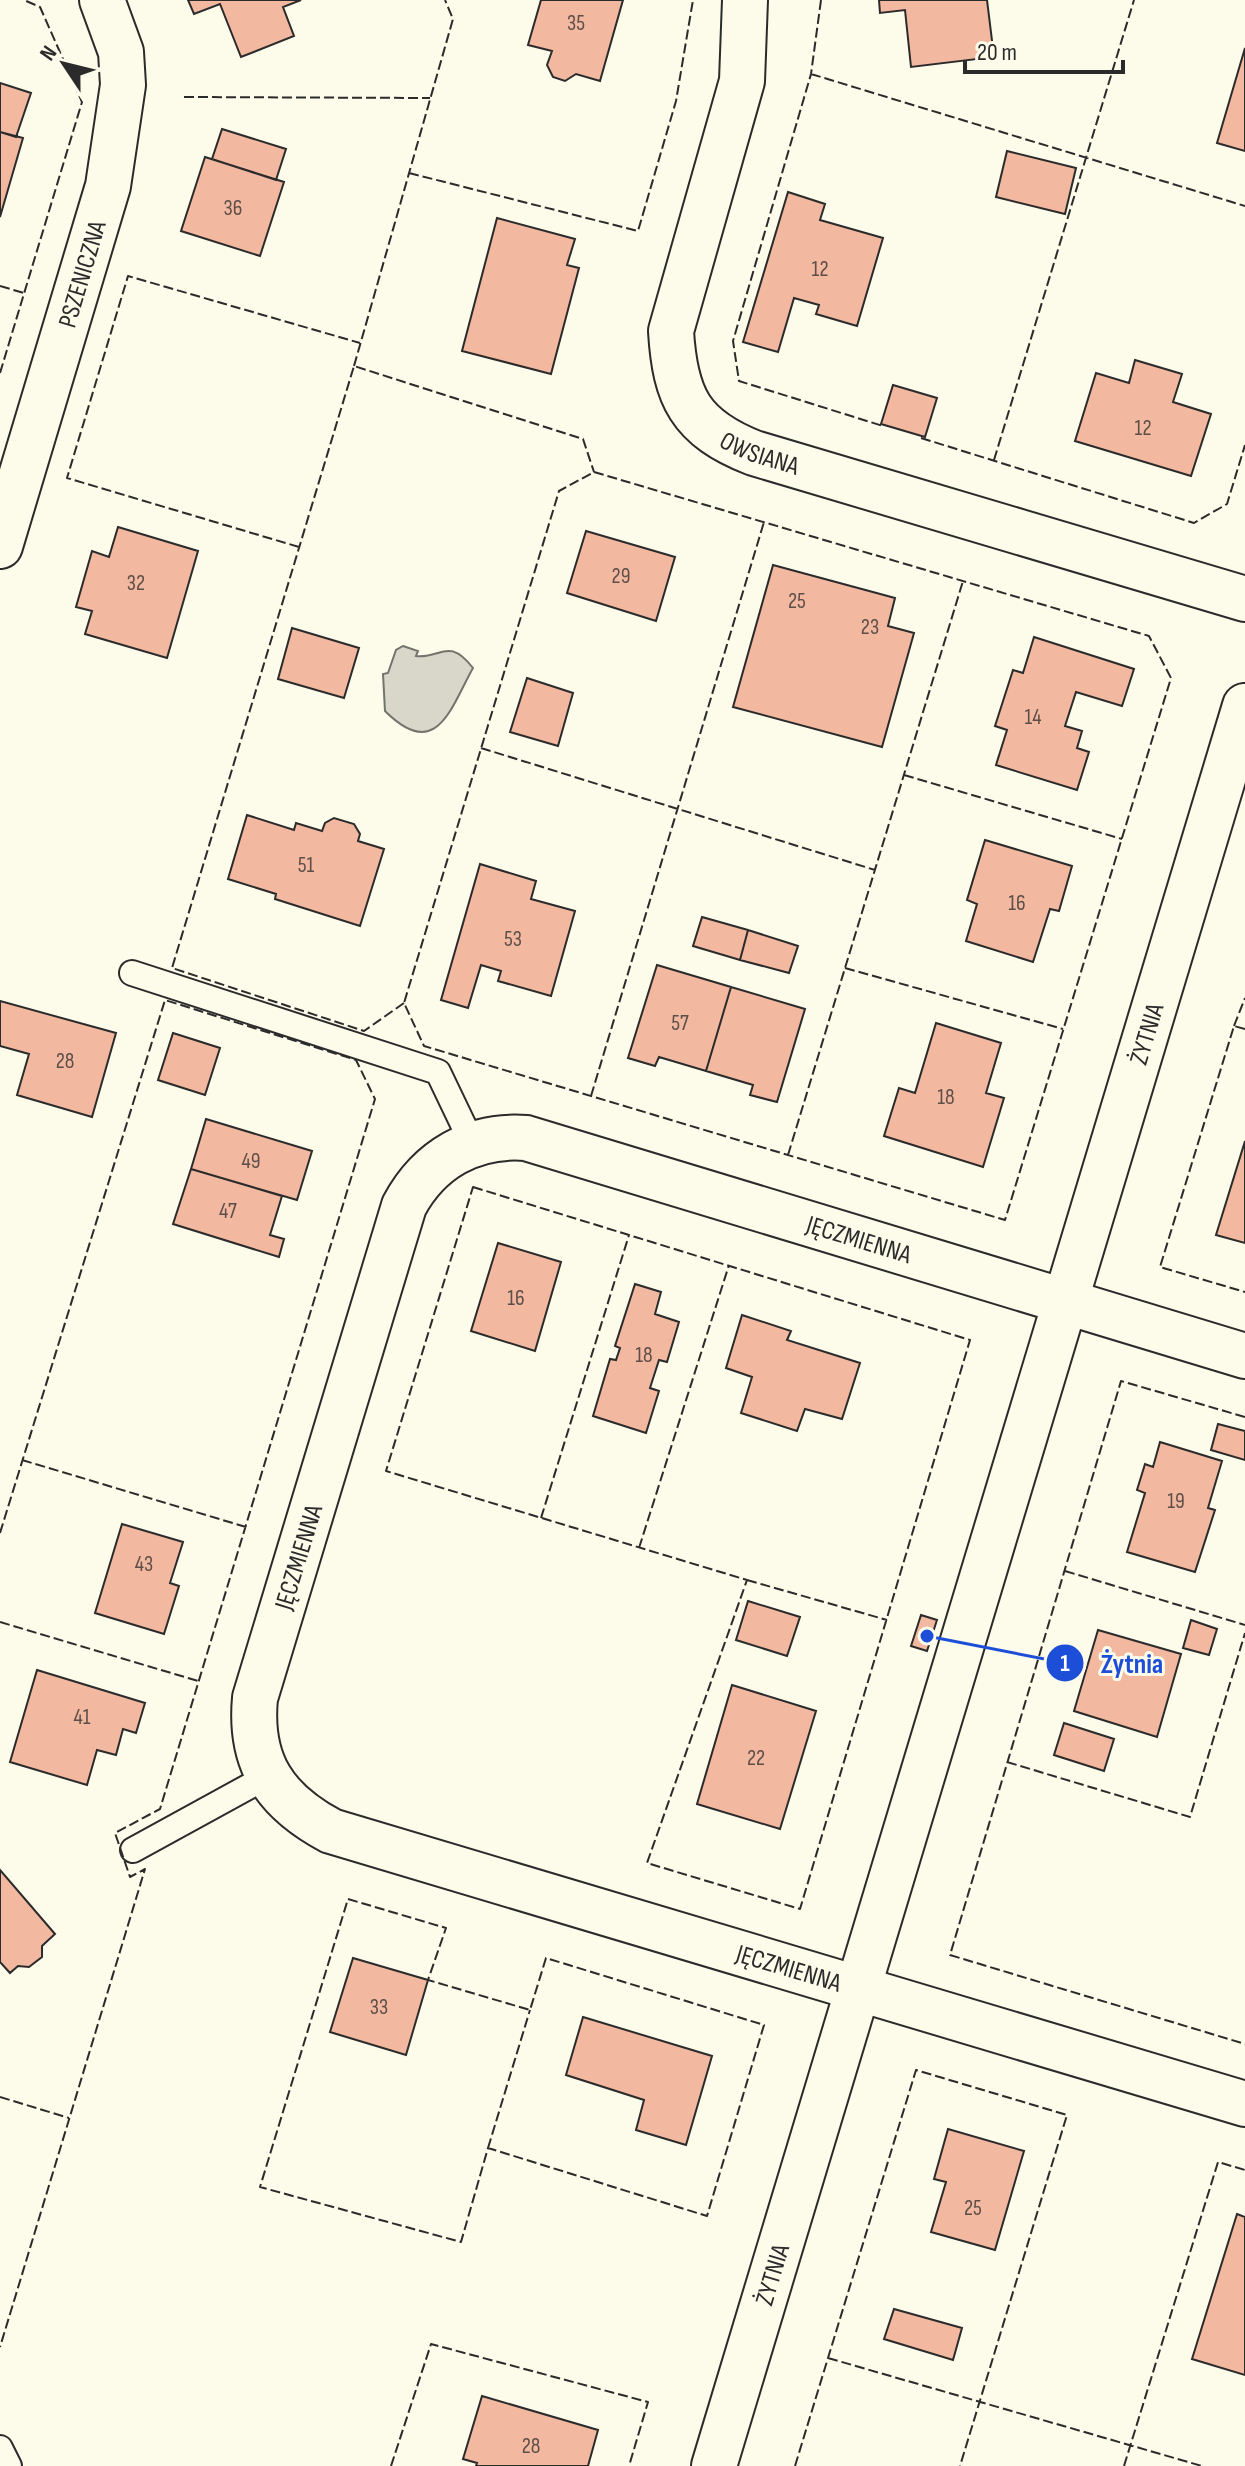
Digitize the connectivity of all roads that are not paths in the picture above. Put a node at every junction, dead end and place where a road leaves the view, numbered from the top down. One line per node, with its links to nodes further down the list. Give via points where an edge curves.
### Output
1 (102, 0): 3 (street, PSZENICZNA, via 121,52 123,85 108,186)
2 (745, 0): 4 (street, OWSIANA, via 742,81 671,331 674,373 687,405 704,427 754,453)
3 (0, 546)
4 (1245, 599)
5 (1245, 706): 8 (street, ŻYTNIA)
6 (132, 973): 7 (lane, via 438,1072)
7 (472, 1143): 8 (street, JĘCZMIENNA, via 497,1136 526,1138); 10 (street, JĘCZMIENNA, via 432,1169 404,1206 255,1698 252,1728)
8 (1065, 1302): 9 (street, JĘCZMIENNA); 12 (street, ŻYTNIA)
9 (1245, 1356)
10 (268, 1776): 11 (lane); 12 (street, JĘCZMIENNA, via 286,1801 331,1831)
11 (133, 1850)
12 (859, 1988): 13 (street, JĘCZMIENNA); 16 (street, ŻYTNIA)
13 (1245, 2104)
14 (0, 2448): 15 (lane)
15 (9, 2466)
16 (714, 2466)

